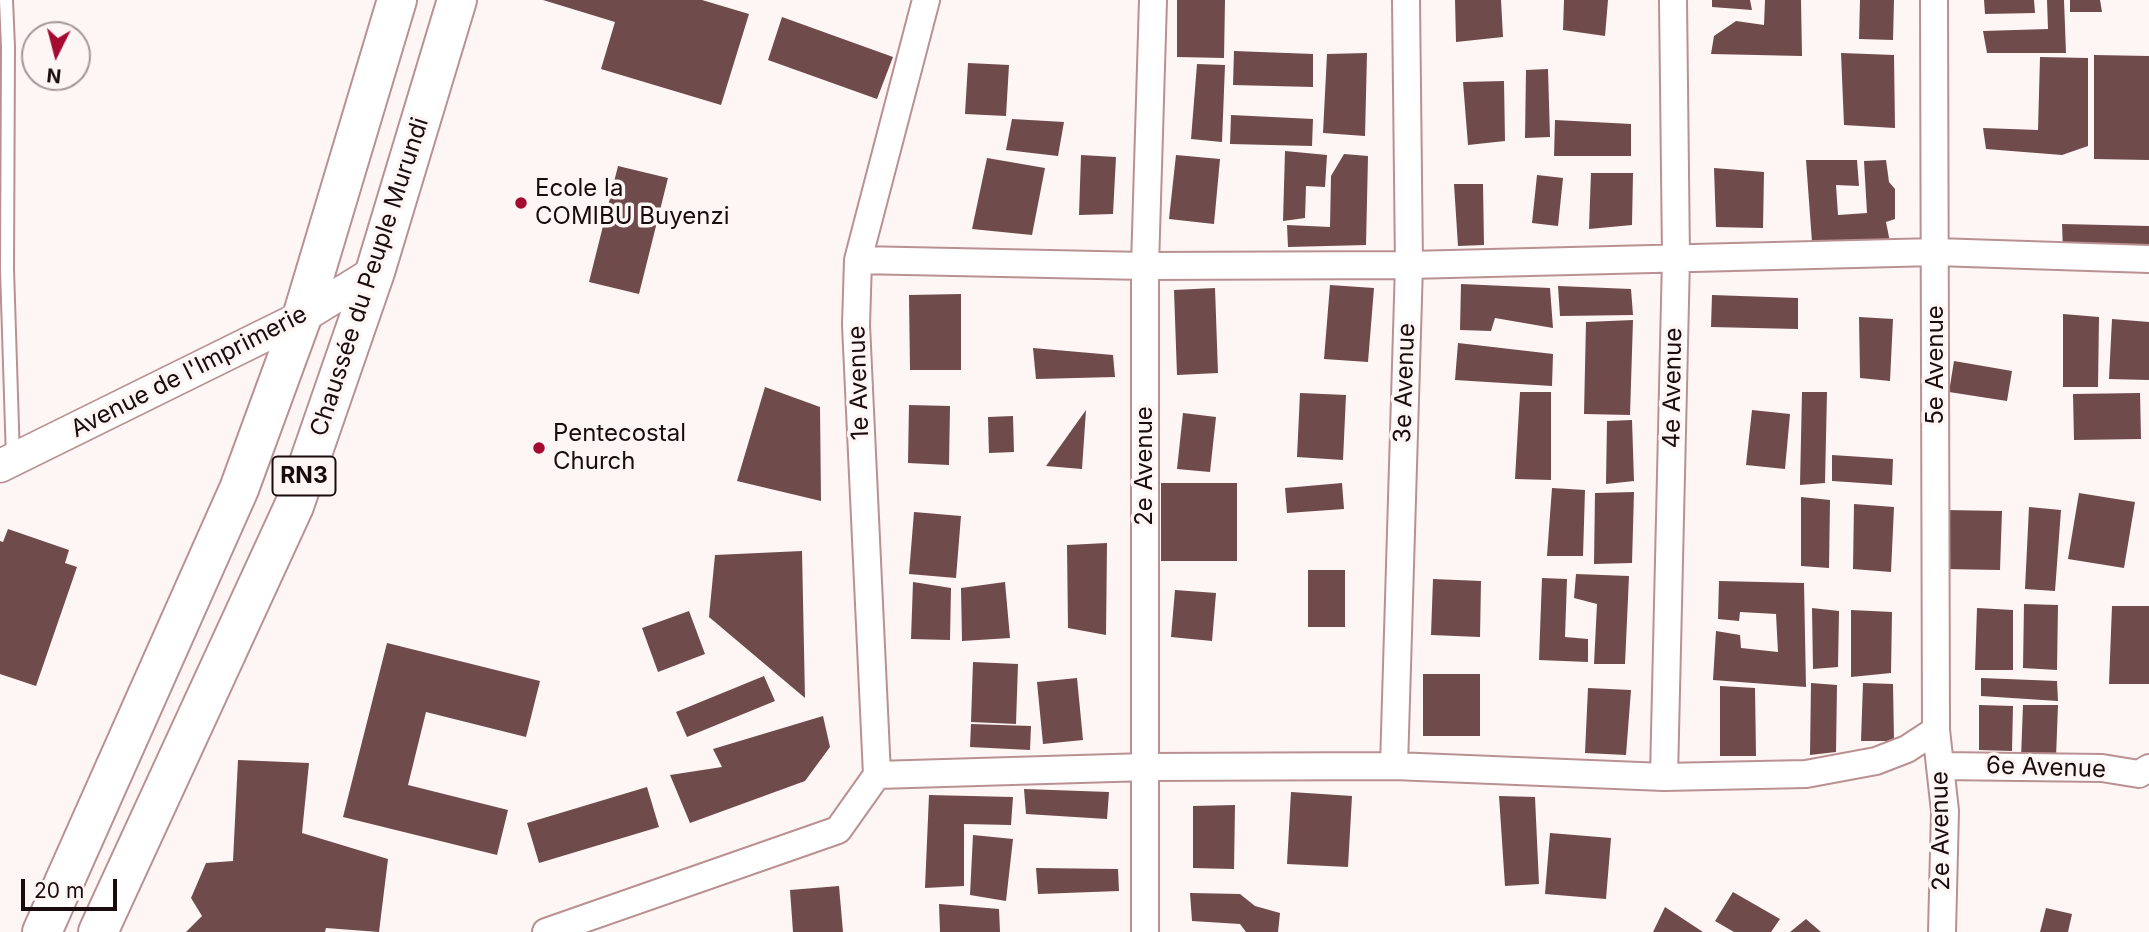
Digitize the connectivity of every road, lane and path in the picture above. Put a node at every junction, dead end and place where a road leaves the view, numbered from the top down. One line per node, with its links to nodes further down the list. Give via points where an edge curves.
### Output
1 (6, 0): 17 (lane)
2 (397, 0): 16 (highway, RN3)
3 (457, 0): 15 (highway, Chaussée du Peuple Murundi / RN3)
4 (926, 0): 12 (street, 1e Avenue)
5 (1153, 0): 14 (street, 2e Avenue)
6 (1406, 0): 13 (street, 3e Avenue)
7 (1673, 0): 10 (street, 4e Avenue)
8 (1934, 0): 9 (street, 5e Avenue)
9 (1936, 251): 10 (street); 11 (street); 18 (street, 5e Avenue)
10 (1676, 258): 13 (street); 24 (street, 4e Avenue)
11 (2149, 259)
12 (858, 260): 14 (street); 23 (street, 1e Avenue, via 856,325)
13 (1409, 265): 14 (street); 20 (street, 3e Avenue)
14 (1145, 266): 19 (street, 2e Avenue)
15 (375, 272): 16 (street, Avenue de l'Imprimerie); 26 (highway, Chaussée du Peuple Murundi / RN3, via 294,506)
16 (302, 317): 17 (street, Avenue de l'Imprimerie); 25 (highway, RN3, via 239,489)
17 (7, 463)
18 (1936, 730): 21 (street, 2e Avenue); 24 (street, via 1907,749 1876,761 1807,774)
19 (1146, 766): 20 (street); 23 (street); 28 (street, 2e Avenue)
20 (1394, 766): 24 (street)
21 (1941, 766): 22 (street, 6e Avenue, via 2102,768 2139,774); 29 (street, 2e Avenue, via 1945,811)
22 (2149, 768)
23 (877, 775): 27 (street, via 838,830)
24 (1664, 777)
25 (42, 932)
26 (98, 932)
27 (546, 932)
28 (1145, 932)
29 (1942, 932)

